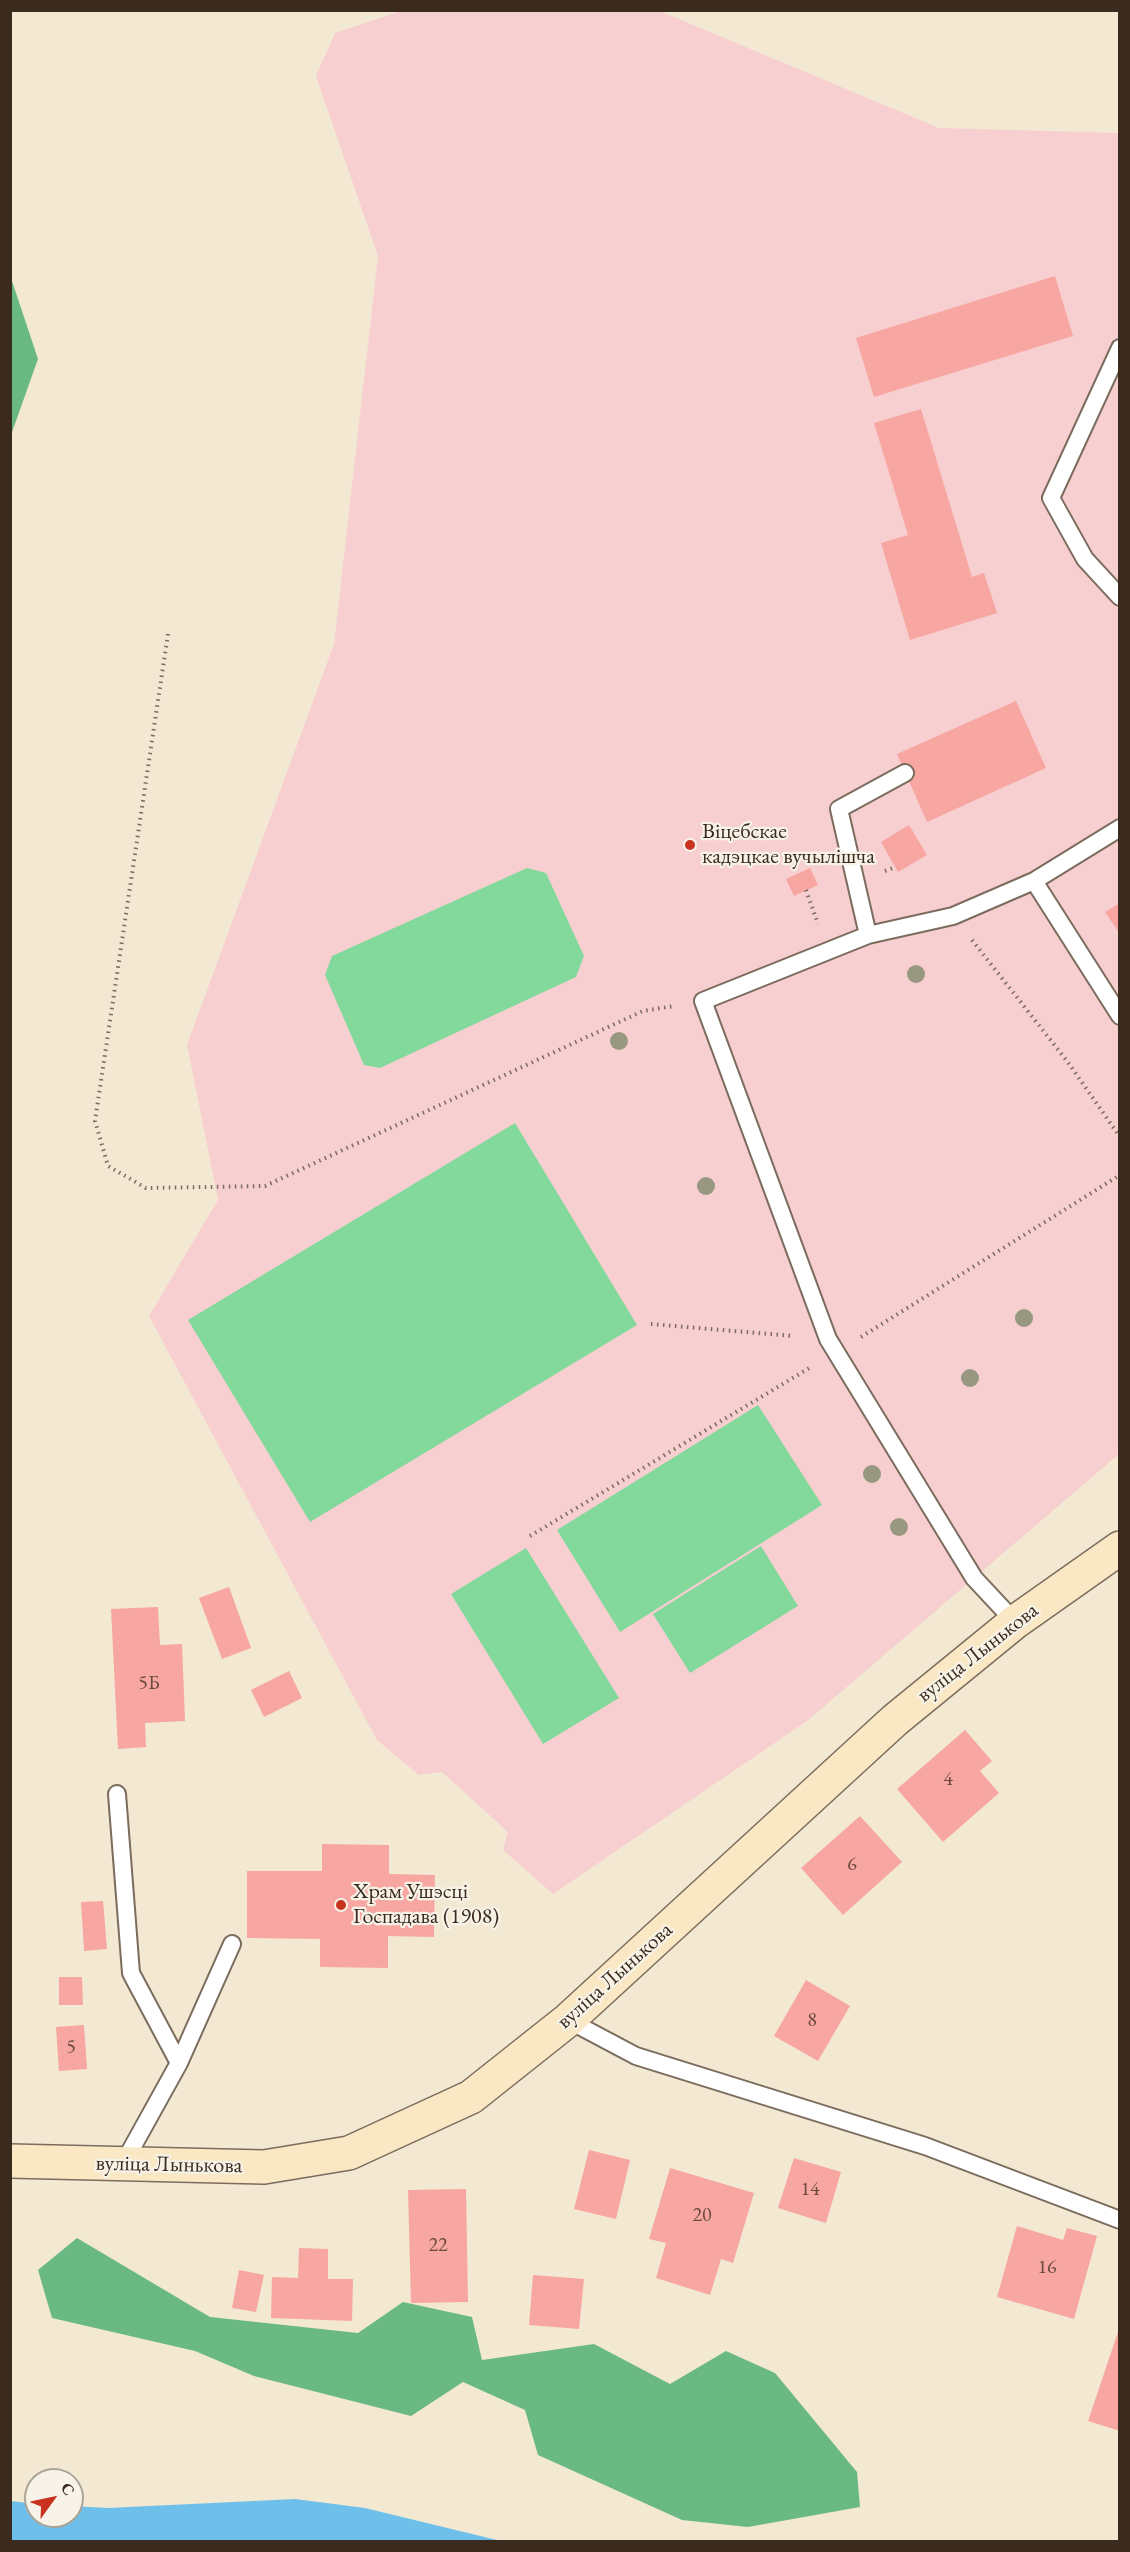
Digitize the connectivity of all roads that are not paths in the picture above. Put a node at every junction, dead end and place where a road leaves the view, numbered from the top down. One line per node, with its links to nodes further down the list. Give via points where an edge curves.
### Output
1 (1119, 348): 2 (lane, via 1051,498 1085,559)
2 (1119, 597)
3 (905, 773): 6 (lane, via 839,809)
4 (1119, 828): 5 (lane)
5 (1034, 881): 6 (lane, via 953,916); 7 (lane)
6 (868, 935): 9 (lane, via 703,1001 833,1345 974,1578)
7 (1119, 1016)
8 (1119, 1548): 9 (street, вуліца Лынькова)
9 (1015, 1622): 12 (street, вуліца Лынькова, via 895,1720)
10 (117, 1794): 13 (lane, via 131,1973)
11 (232, 1944): 13 (lane)
12 (568, 2020): 15 (street, вуліца Лынькова, via 471,2097 349,2153 264,2167); 16 (lane, via 636,2056 925,2146)
13 (179, 2063): 15 (lane)
14 (10, 2161): 15 (street, вуліца Лынькова)
15 (123, 2164)
16 (1119, 2220)

